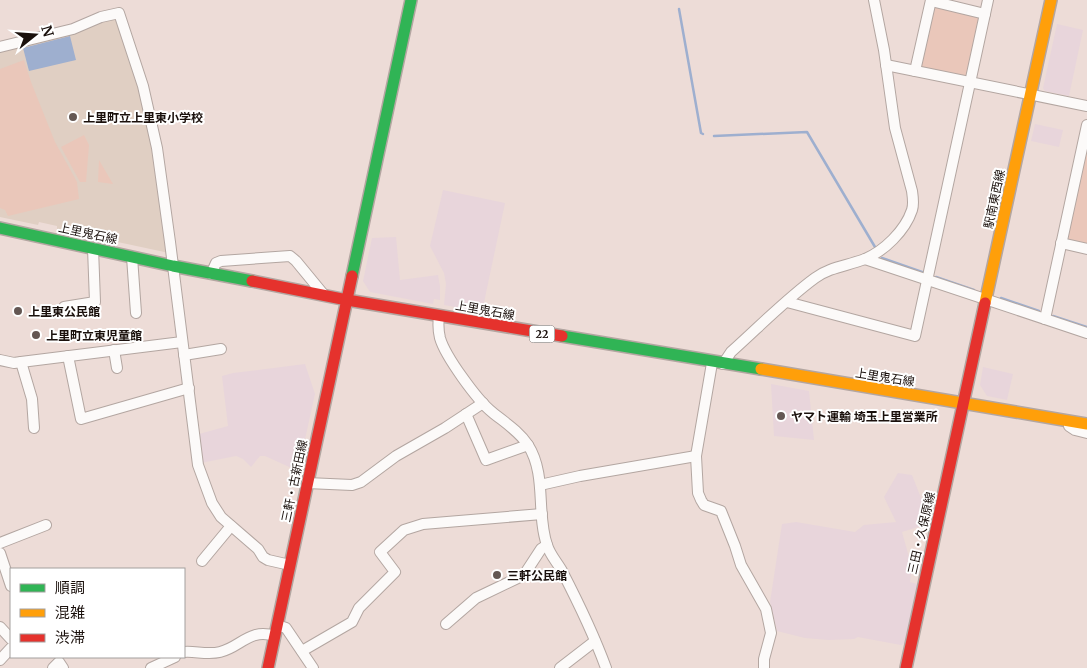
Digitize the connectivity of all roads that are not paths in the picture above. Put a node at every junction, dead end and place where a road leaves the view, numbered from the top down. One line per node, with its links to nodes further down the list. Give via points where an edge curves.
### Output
1 (411, 0): 25 (street, 三軒・古新田線)
2 (874, 0): 8 (street)
3 (931, 0): 6 (street); 9 (street)
4 (988, 0): 6 (street)
5 (1051, 0): 11 (street, 駅南東西線)
6 (985, 14): 10 (street)
7 (0, 47): 20 (street, via 73,29 119,12 149,110)
8 (886, 65): 9 (street); 19 (street, via 895,128 913,201 906,222 890,242)
9 (915, 71): 10 (street)
10 (971, 82): 11 (street); 22 (street)
11 (1030, 94): 12 (street); 24 (street, 駅南東西線)
12 (1087, 106)
13 (1087, 125): 15 (street)
14 (0, 228): 16 (street, 上里鬼石線 / 22)
15 (1061, 243): 17 (street); 30 (street)
16 (93, 248): 18 (street, 上里鬼石線 / 22); 27 (street, via 95,302)
17 (1087, 249)
18 (132, 257): 20 (street, 上里鬼石線 / 22); 28 (street)
19 (865, 259): 22 (street); 26 (street, via 828,271)
20 (174, 266): 21 (street, 上里鬼石線 / 22); 32 (street)
21 (211, 274): 23 (street, 上里鬼石線 / 22); 23 (street, via 216,263 221,261 290,256)
22 (928, 280): 24 (street); 26 (street, via 915,336)
23 (325, 296): 25 (street, 上里鬼石線 / 22)
24 (986, 299): 30 (street); 43 (street, 駅南東西線)
25 (347, 300): 29 (street, 上里鬼石線 / 22); 52 (street, 三軒・古新田線)
26 (787, 302): 39 (street)
27 (64, 307)
28 (136, 313)
29 (439, 316): 39 (street, 上里鬼石線 / 22); 42 (street, via 438,328 445,352)
30 (1045, 319): 31 (street)
31 (1087, 333)
32 (182, 342): 34 (street); 35 (street)
33 (221, 349): 35 (street)
34 (114, 350): 36 (street); 40 (street)
35 (184, 355): 41 (street)
36 (68, 356): 38 (street); 41 (street, via 81,418)
37 (0, 360): 38 (street)
38 (21, 362): 48 (street, via 32,399)
39 (718, 364): 43 (street, 上里鬼石線 / 22); 51 (street)
40 (117, 368)
41 (189, 388): 56 (street, via 198,465 215,509)
42 (483, 403): 44 (street); 50 (street)
43 (964, 404): 46 (street, 上里鬼石線 / 22); 81 (street, 三田・久保原線)
44 (466, 414): 50 (street, via 486,460); 52 (street, via 396,456 361,482 352,485)
45 (1087, 418): 46 (street, via 1073,416)
46 (1060, 420): 47 (street, 上里鬼石線 / 22); 49 (street, via 1075,430)
47 (1087, 424)
48 (34, 428)
49 (1087, 433)
50 (528, 445): 53 (street)
51 (696, 456): 53 (street); 80 (street, via 700,500 704,505 721,511 741,565 766,609 771,633)
52 (307, 483): 61 (street, 三軒・古新田線)
53 (540, 485): 54 (street)
54 (542, 514): 58 (street); 70 (street, via 423,524 404,530 380,552 395,572 359,608 352,622)
55 (46, 526): 57 (street)
56 (231, 526): 60 (street); 61 (street, via 263,557)
57 (0, 543)
58 (547, 545): 63 (street, via 524,575 476,598); 67 (street)
59 (0, 553): 62 (street)
60 (202, 561)
61 (290, 565): 65 (street, 三軒・古新田線)
62 (10, 583)
63 (446, 624)
64 (0, 627): 66 (street)
65 (276, 630): 69 (street, via 257,634 220,652); 70 (street, via 286,628); 76 (street, 三軒・古新田線)
66 (10, 638)
67 (595, 641): 78 (street); 79 (street)
68 (10, 649): 72 (street)
69 (185, 651)
70 (302, 651): 77 (street)
71 (172, 658): 75 (street)
72 (0, 660)
73 (53, 668): 74 (street, via 59,662)
74 (64, 668)
75 (151, 668)
76 (268, 668)
77 (313, 668)
78 (560, 668)
79 (606, 668)
80 (764, 668)
81 (906, 668)

